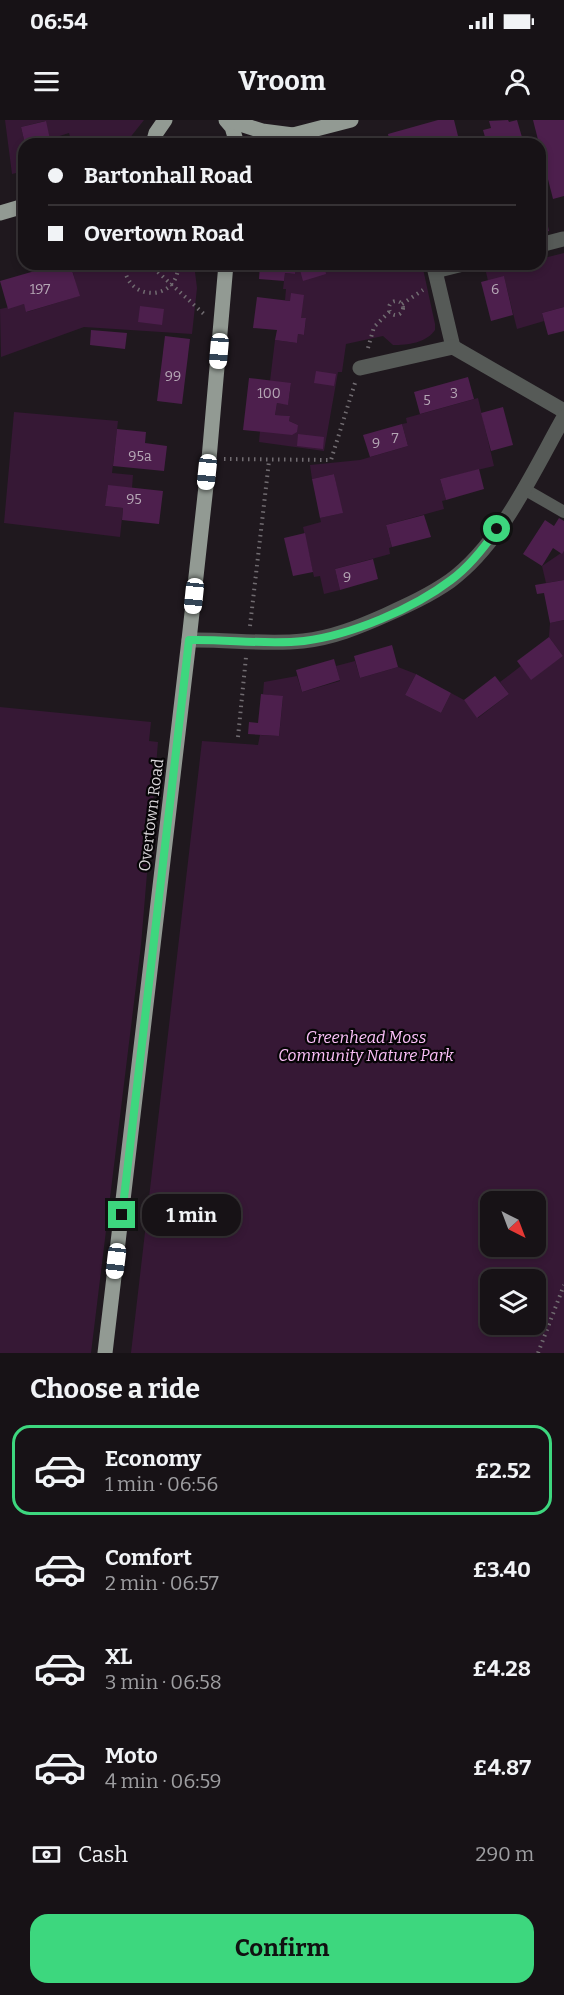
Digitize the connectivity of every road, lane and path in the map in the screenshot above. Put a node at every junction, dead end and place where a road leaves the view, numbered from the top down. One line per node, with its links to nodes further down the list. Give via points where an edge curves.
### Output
1 (165, 120): 5 (main road)
2 (227, 120): 4 (main road); 6 (main road)
3 (351, 120): 4 (main road)
4 (292, 135): 7 (main road)
5 (155, 138)
6 (235, 138)
7 (287, 138)
8 (18, 208): 9 (main road)
9 (0, 213)
10 (563, 239): 11 (street)
11 (546, 243)
12 (125, 270): 19 (path, via 137,289 155,293)
13 (156, 270): 19 (path)
14 (177, 270): 19 (path)
15 (222, 270): 18 (main road, Overtown Road)
16 (226, 270): 18 (main road, Overtown Road)
17 (439, 270): 20 (street, via 435,271)
18 (226, 280): 23 (main road, Overtown Road)
19 (171, 284): 23 (path)
20 (438, 285): 21 (path, via 420,291); 24 (street)
21 (402, 304): 22 (path, via 392,302); 22 (path, via 400,314)
22 (390, 310): 25 (path, via 374,327)
23 (221, 329): 28 (main road, Overtown Road)
24 (453, 347): 25 (street); 26 (street)
25 (360, 368): 29 (path, via 331,460)
26 (564, 411)
27 (564, 417): 30 (street)
28 (209, 459): 29 (path); 32 (main road, Overtown Road)
29 (269, 461): 33 (path)
30 (524, 489): 31 (lane); 33 (street, via 474,560 429,594 352,630 323,638)
31 (564, 512)
32 (189, 640): 33 (street); 36 (main road, Overtown Road)
33 (248, 640): 34 (path)
34 (238, 737)
35 (564, 1285): 37 (path)
36 (105, 1353)
37 (538, 1353)

